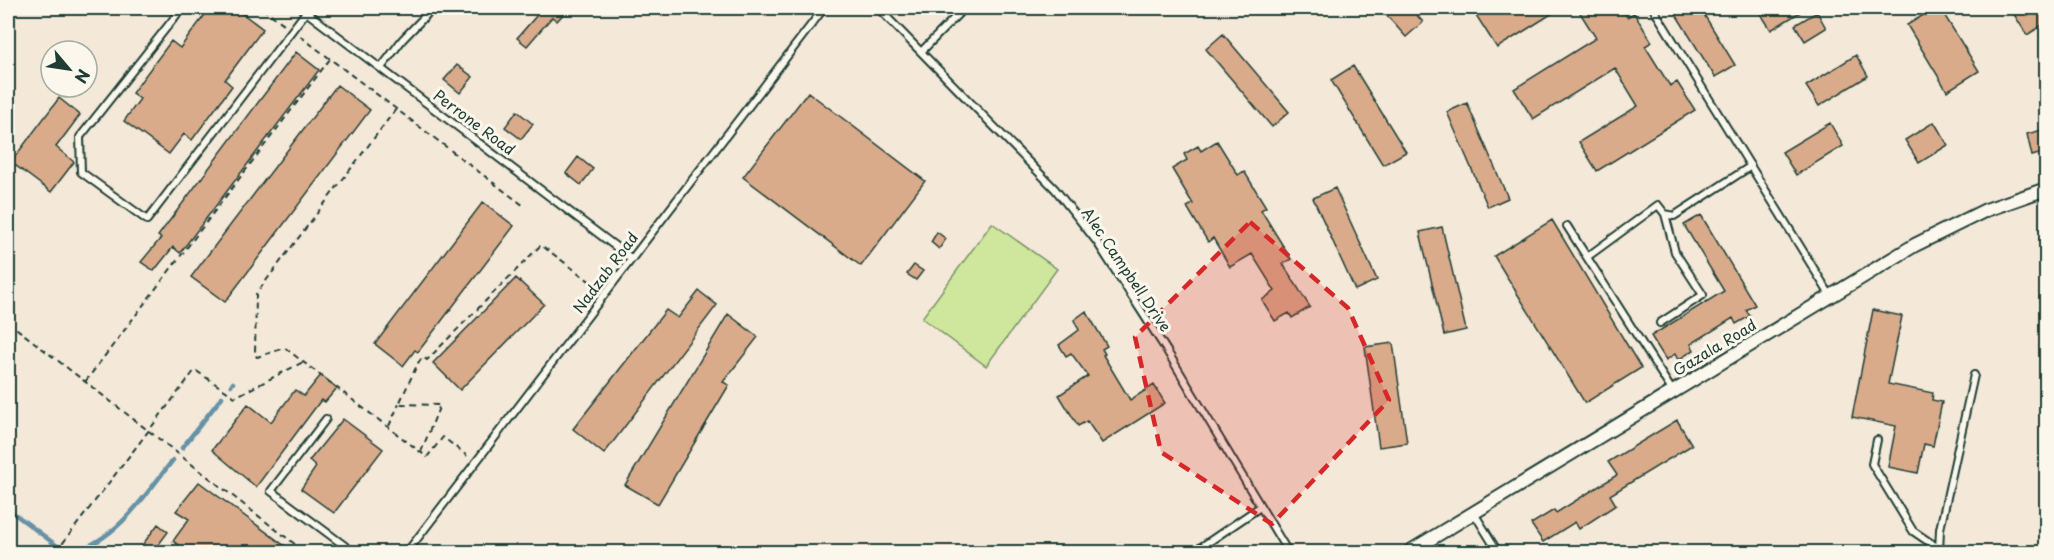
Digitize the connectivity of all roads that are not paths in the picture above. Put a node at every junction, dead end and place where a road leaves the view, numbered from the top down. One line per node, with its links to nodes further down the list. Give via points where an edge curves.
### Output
1 (182, 8): 7 (lane, via 81,137 81,172 147,220)
2 (433, 8): 9 (lane)
3 (824, 8): 15 (lane, Nadzab Road)
4 (878, 8): 8 (lane, Alec Campbell Drive)
5 (964, 8): 8 (lane)
6 (1653, 8): 10 (lane)
7 (305, 9): 9 (lane, Perrone Road)
8 (921, 52): 22 (lane, Alec Campbell Drive, via 1054,189 1097,242)
9 (381, 68): 15 (lane, Perrone Road)
10 (1751, 166): 12 (lane, via 1674,216); 16 (lane)
11 (2046, 189): 16 (street, Gazala Road, via 1986,210 1915,245)
12 (1665, 214): 14 (lane, via 1658,205); 17 (lane, via 1675,252 1703,295)
13 (1567, 226): 14 (lane)
14 (1587, 257): 19 (lane)
15 (632, 259): 26 (lane, Nadzab Road)
16 (1830, 295): 19 (street, Gazala Road)
17 (1660, 323)
18 (1974, 375): 24 (lane)
19 (1673, 392): 23 (street, Gazala Road)
20 (326, 419): 25 (lane, via 271,491)
21 (1877, 440): 24 (lane, via 1872,464 1913,531)
22 (1260, 507): 27 (lane); 28 (lane, Alec Campbell Drive)
23 (1474, 513): 29 (street, Gazala Road); 30 (lane)
24 (1938, 550)
25 (353, 552)
26 (407, 552)
27 (1194, 552)
28 (1288, 552)
29 (1409, 552)
30 (1498, 552)

